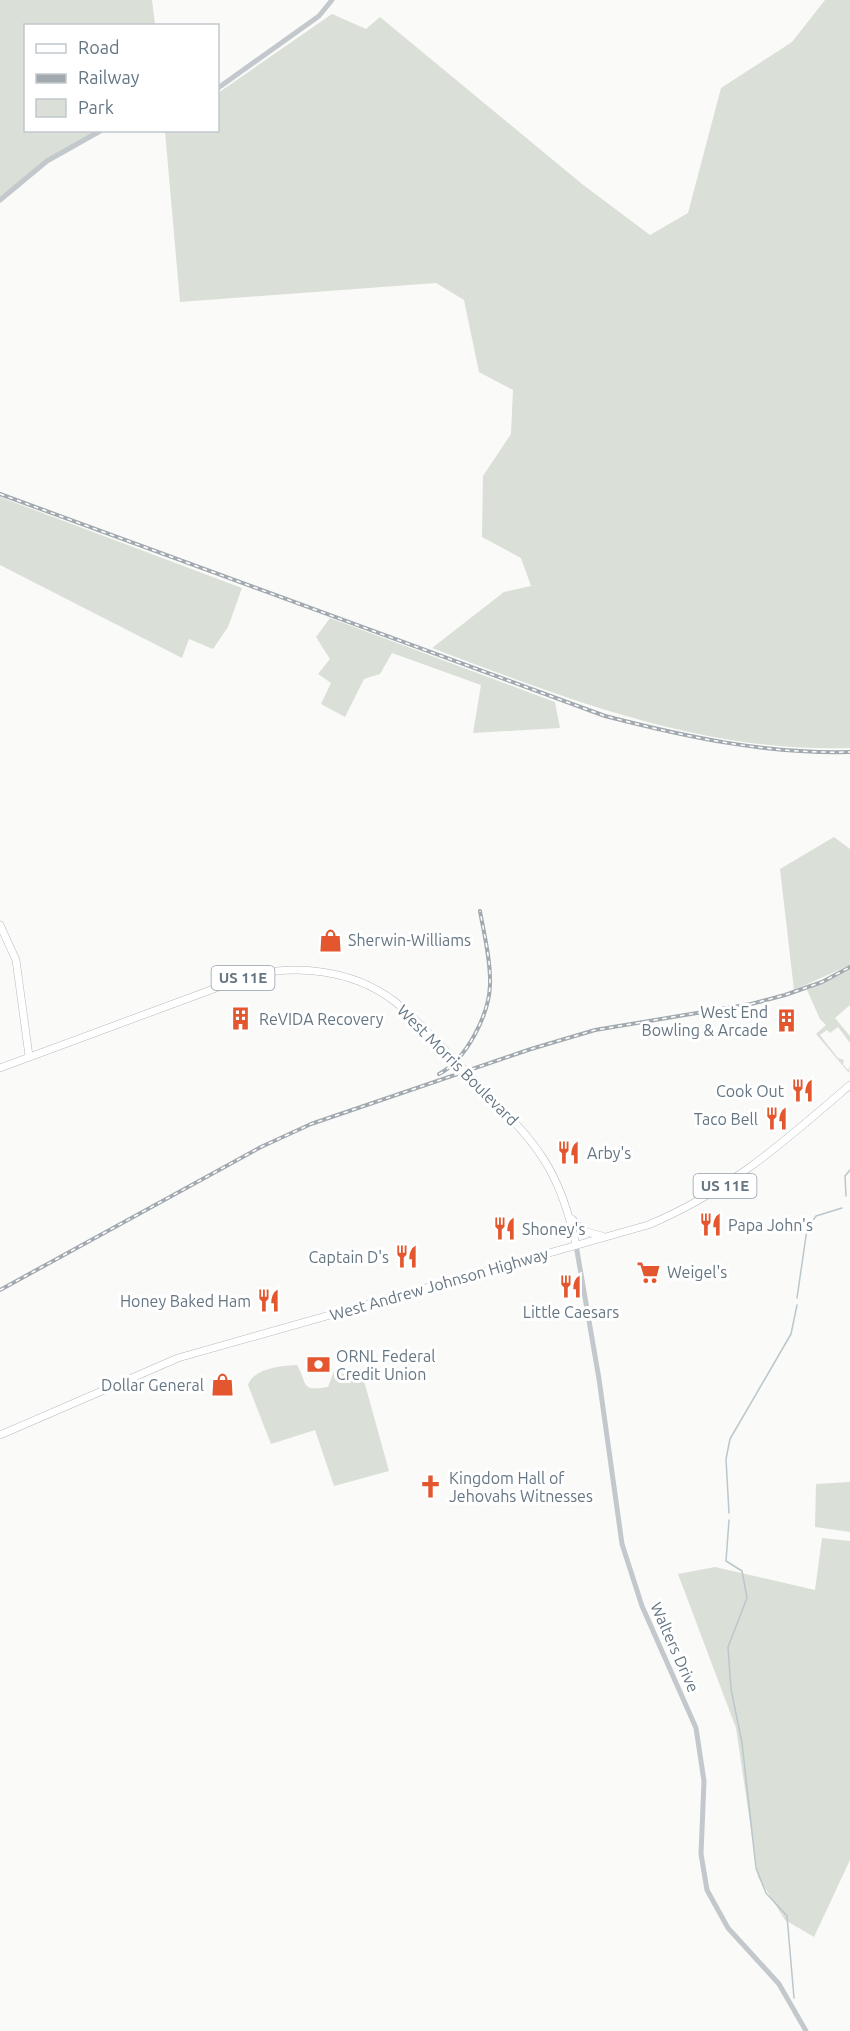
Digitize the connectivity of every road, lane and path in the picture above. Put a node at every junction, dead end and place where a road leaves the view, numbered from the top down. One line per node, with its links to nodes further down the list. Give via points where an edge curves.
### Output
1 (332, 0): 2 (street, via 319,16)
2 (219, 87)
3 (98, 132): 4 (street, via 47,160)
4 (0, 200)
5 (0, 925): 6 (main road, via 16,960)
6 (29, 1056): 7 (main road, West Morris Boulevard / US 11E); 9 (main road, West Morris Boulevard / US 11E, bridge, via 268,972 296,969 352,979 393,1000 529,1137 550,1166)
7 (0, 1068)
8 (850, 1085): 10 (main road, West Andrew Johnson Highway / US 11E, via 711,1196 648,1225)
9 (570, 1216): 10 (main road, via 583,1231); 11 (main road, West Morris Boulevard / US 11E)
10 (605, 1237): 11 (main road, West Andrew Johnson Highway / US 11E)
11 (576, 1245): 12 (main road, West Andrew Johnson Highway, via 178,1358); 13 (street, Walters Drive, via 622,1544 642,1606 696,1728 704,1781 700,1854 707,1890 728,1928 779,1984)
12 (0, 1435)
13 (806, 2031)

